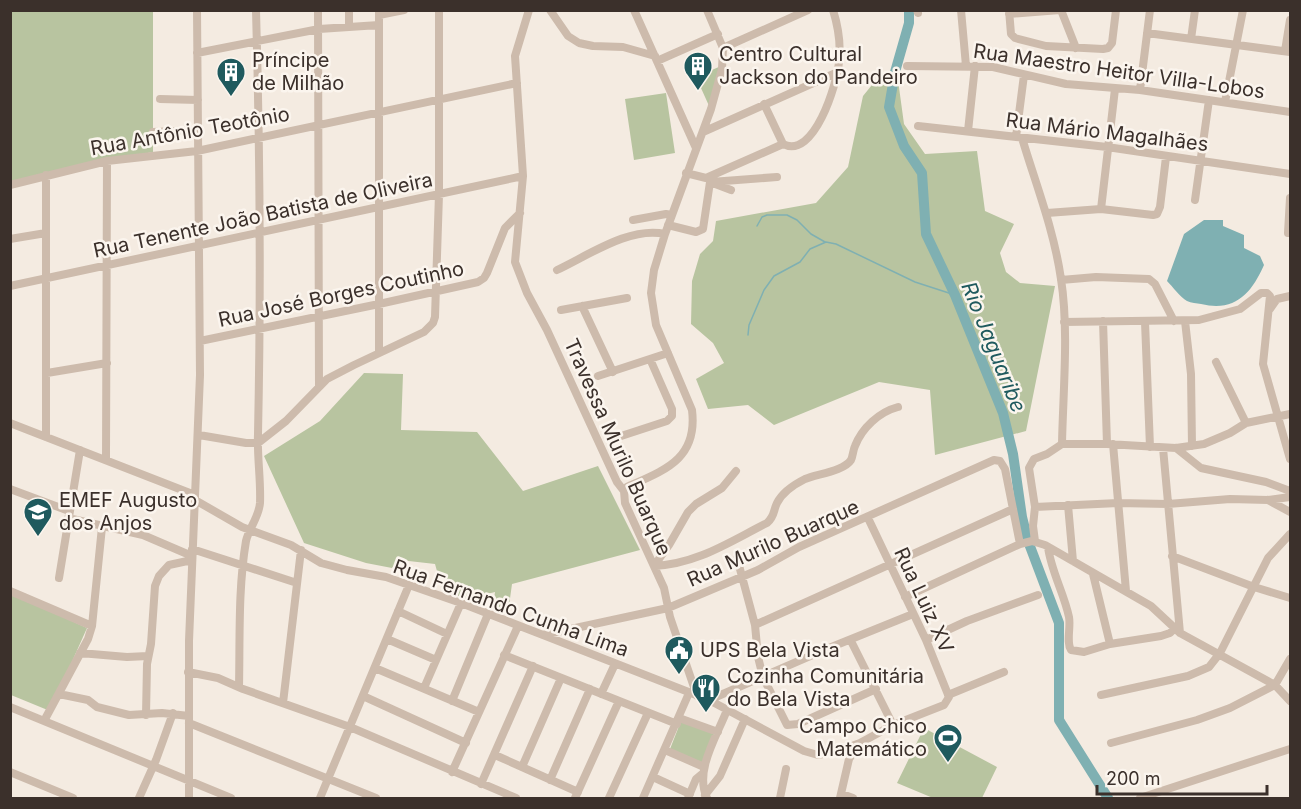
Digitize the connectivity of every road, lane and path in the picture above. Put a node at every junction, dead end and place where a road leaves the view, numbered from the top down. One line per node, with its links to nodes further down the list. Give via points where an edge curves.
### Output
1 (196, 10): 33 (street)
2 (256, 10): 28 (street)
3 (318, 10): 24 (street)
4 (349, 10): 23 (street)
5 (404, 10): 20 (street)
6 (439, 10): 43 (street)
7 (528, 10): 39 (street, Travessa Murilo Buarque, via 516,56)
8 (550, 10): 34 (street, via 568,36 579,44 623,47)
9 (634, 10): 34 (street)
10 (707, 10): 26 (street)
11 (808, 10): 30 (street)
12 (832, 10): 37 (street, via 839,41)
13 (961, 10): 36 (street)
14 (1061, 10): 19 (street); 31 (street)
15 (1116, 10): 31 (street, via 1110,46)
16 (1150, 10): 25 (street)
17 (1195, 10): 27 (street)
18 (1243, 10): 29 (street)
19 (1009, 12): 31 (street, via 1015,38)
20 (379, 13): 22 (street)
21 (1290, 20): 32 (street)
22 (379, 25): 23 (street); 48 (street)
23 (349, 26): 24 (street)
24 (319, 29): 28 (street); 51 (street)
25 (1147, 33): 27 (street); 41 (street)
26 (718, 34): 30 (street); 34 (street)
27 (1191, 39): 29 (street)
28 (257, 43): 33 (street); 59 (street)
29 (1236, 44): 32 (street); 46 (street)
30 (723, 48): 50 (street, via 718,85)
31 (1076, 48)
32 (1287, 52)
33 (197, 53): 44 (street)
34 (656, 59): 53 (street)
35 (907, 66): 36 (street, Rua Maestro Heitor Villa-Lobos)
36 (971, 66): 38 (street, Rua Maestro Heitor Villa-Lobos); 55 (street)
37 (838, 72): 47 (street); 60 (street, via 827,106 809,137 798,147)
38 (1024, 75): 40 (street, Rua Maestro Heitor Villa-Lobos); 58 (street)
39 (517, 82): 43 (street, Rua Antônio Teotônio); 70 (street, Travessa Murilo Buarque)
40 (1115, 89): 41 (street, Rua Maestro Heitor Villa-Lobos); 61 (street)
41 (1140, 90): 45 (street, Rua Maestro Heitor Villa-Lobos)
42 (160, 99): 44 (street)
43 (439, 99): 48 (street, Rua Antônio Teotônio); 75 (street)
44 (198, 100): 54 (street)
45 (1209, 100): 46 (street, Rua Maestro Heitor Villa-Lobos); 66 (street)
46 (1225, 102): 49 (street, Rua Maestro Heitor Villa-Lobos)
47 (764, 104): 57 (street); 60 (street)
48 (379, 112): 51 (street, Rua Antônio Teotônio); 78 (street)
49 (1290, 112)
50 (706, 122): 53 (street); 57 (street)
51 (320, 124): 59 (street, Rua Antônio Teotônio); 83 (street)
52 (918, 126): 55 (street, Rua Mário Magalhães)
53 (687, 127): 62 (street)
54 (198, 130): 56 (street); 63 (street)
55 (968, 131): 58 (street, Rua Mário Magalhães)
56 (153, 132)
57 (703, 132): 62 (street)
58 (1019, 137): 61 (street, Rua Mário Magalhães); 81 (street)
59 (259, 138): 63 (street, Rua Antônio Teotônio); 86 (street)
60 (783, 144): 72 (street)
61 (1107, 147): 64 (street, Rua Mário Magalhães); 79 (street)
62 (696, 148): 67 (street)
63 (197, 151): 65 (street, Rua Antônio Teotônio); 91 (street)
64 (1166, 157): 66 (street, Rua Mário Magalhães); 79 (street, via 1157,214)
65 (107, 161): 69 (street, Rua Antônio Teotônio); 92 (street)
66 (1200, 161): 68 (street, Rua Mário Magalhães); 77 (street)
67 (686, 173): 72 (street); 82 (street)
68 (1290, 174)
69 (46, 175): 73 (street, Rua Antônio Teotônio); 87 (street)
70 (523, 176): 75 (street, Rua Tenente João Batista de Oliveira); 80 (street, Travessa Murilo Buarque)
71 (777, 177): 72 (street)
72 (708, 180): 74 (street); 85 (street, via 703,229 696,232)
73 (10, 185)
74 (730, 190)
75 (439, 194): 78 (street, Rua Tenente João Batista de Oliveira); 97 (street)
76 (1290, 198): 88 (street)
77 (1195, 200)
78 (379, 206): 83 (street, Rua Tenente João Batista de Oliveira); 100 (street)
79 (1101, 209): 81 (street)
80 (520, 213): 97 (street, Rua José Borges Coutinho, via 505,228 484,278); 141 (street, Travessa Murilo Buarque, via 515,252 518,270)
81 (1047, 213): 95 (street)
82 (672, 215): 84 (street); 85 (street)
83 (319, 220): 86 (street, Rua Tenente João Batista de Oliveira); 104 (street)
84 (633, 220)
85 (668, 225): 89 (street)
86 (260, 232): 91 (street, Rua Tenente João Batista de Oliveira); 110 (street)
87 (46, 233): 90 (street); 94 (street)
88 (1289, 233)
89 (665, 234): 93 (street, via 633,234); 113 (street, via 651,293 656,325)
90 (10, 239)
91 (198, 245): 92 (street, Rua Tenente João Batista de Oliveira); 111 (street)
92 (107, 266): 94 (street, Rua Tenente João Batista de Oliveira); 116 (street)
93 (557, 270)
94 (47, 278): 96 (street, Rua Tenente João Batista de Oliveira); 118 (street)
95 (1061, 280): 106 (street, via 1149,279); 108 (street)
96 (10, 286)
97 (435, 291): 100 (street, Rua José Borges Coutinho); 112 (street, via 435,317 429,329)
98 (1290, 296): 103 (street, via 1277,299)
99 (627, 298): 101 (street)
100 (379, 304): 104 (street, Rua José Borges Coutinho); 112 (street)
101 (582, 306): 102 (street); 117 (street)
102 (561, 310)
103 (1267, 310): 107 (street, via 1270,296 1261,293 1240,309); 123 (street, via 1263,364)
104 (319, 317): 110 (street, Rua José Borges Coutinho); 120 (street)
105 (1103, 321): 108 (street); 109 (street); 131 (street)
106 (1174, 321): 107 (street); 109 (street)
107 (1185, 321): 132 (street, via 1191,374)
108 (1064, 322): 130 (street)
109 (1145, 322): 133 (street)
110 (260, 329): 111 (street, Rua José Borges Coutinho); 129 (street)
111 (200, 341): 126 (street)
112 (379, 352): 120 (street)
113 (668, 353): 114 (street); 141 (street, via 692,410 692,436 680,458)
114 (650, 359): 117 (street); 128 (street, via 672,416)
115 (1216, 362): 125 (street)
116 (107, 363): 118 (street); 138 (street)
117 (613, 372): 119 (street)
118 (47, 373): 127 (street)
119 (598, 376)
120 (319, 387): 129 (street)
121 (898, 407): 166 (street, via 882,413 869,426 855,446 851,460 840,469 803,480 784,492 767,523 693,560)
122 (1290, 414): 123 (street)
123 (1278, 415): 125 (street); 137 (street)
124 (10, 423): 127 (street, Rua Fernando Cunha Lima)
125 (1246, 423): 132 (street, via 1215,440)
126 (199, 435): 129 (street); 143 (street)
127 (46, 436): 136 (street, Rua Fernando Cunha Lima)
128 (612, 439)
129 (258, 443): 155 (street, via 260,502)
130 (1062, 444): 131 (street); 149 (street, via 1030,463)
131 (1110, 444): 133 (street); 146 (street)
132 (1192, 446): 135 (street)
133 (1150, 447): 134 (street)
134 (1163, 448): 135 (street); 147 (street)
135 (1176, 448): 142 (street, via 1201,468)
136 (80, 450): 138 (street, Rua Fernando Cunha Lima); 152 (street)
137 (1290, 459)
138 (106, 460): 143 (street, Rua Fernando Cunha Lima)
139 (736, 471): 166 (street, via 722,488 688,512)
140 (10, 489): 152 (street)
141 (624, 491): 166 (street, Travessa Murilo Buarque, via 625,503)
142 (1290, 491)
143 (195, 497): 155 (street, Rua Fernando Cunha Lima); 160 (street)
144 (1290, 497): 145 (street)
145 (1268, 500): 147 (street); 151 (street)
146 (1118, 503): 147 (street); 148 (street); 174 (street)
147 (1168, 504): 161 (street)
148 (1068, 505): 149 (street); 163 (street)
149 (1035, 507): 157 (street)
150 (1013, 509): 153 (street, Rua Murilo Buarque, via 1005,469 1000,460 994,460); 157 (street); 164 (street)
151 (1290, 512)
152 (68, 515): 154 (street); 169 (street)
153 (868, 518): 164 (street, Rua Luiz XV); 168 (street, Rua Murilo Buarque)
154 (102, 527): 160 (street, via 150,537); 185 (street)
155 (250, 530): 159 (street, Rua Fernando Cunha Lima); 165 (street)
156 (1290, 534): 172 (street, via 1268,558)
157 (1027, 542): 158 (street); 176 (street)
158 (1048, 547): 163 (street); 192 (street, via 1068,614 1069,649 1084,652)
159 (301, 550): 170 (street); 171 (street, Rua Fernando Cunha Lima, via 332,567)
160 (192, 555): 165 (street); 196 (street, via 169,566 159,576 153,597); 202 (street)
161 (1173, 556): 172 (street); 186 (street)
162 (736, 558): 168 (street)
163 (1073, 561): 167 (street)
164 (889, 564): 176 (street, Rua Luiz XV); 183 (street)
165 (243, 565): 170 (street); 207 (street)
166 (654, 566): 179 (street, Travessa Murilo Buarque)
167 (1093, 574): 174 (street); 192 (street)
168 (743, 577): 179 (street, Rua Murilo Buarque); 183 (street)
169 (59, 578)
170 (297, 583): 221 (street)
171 (409, 585): 178 (street, Rua Fernando Cunha Lima); 180 (street)
172 (1254, 587): 177 (street); 194 (street)
173 (10, 591): 185 (street)
174 (1126, 591): 186 (street, via 1151,606)
175 (1038, 595): 191 (street)
176 (905, 597): 182 (street, Rua Luiz XV)
177 (1290, 598)
178 (461, 603): 181 (street, Rua Fernando Cunha Lima); 187 (street)
179 (668, 608): 188 (street, Rua Murilo Buarque); 213 (street, Travessa Murilo Buarque)
180 (398, 611): 187 (street); 189 (street)
181 (488, 614): 184 (street, Rua Fernando Cunha Lima); 219 (street)
182 (913, 614): 190 (street); 191 (street, Rua Luiz XV)
183 (755, 625): 204 (street)
184 (518, 626): 188 (street, Rua Fernando Cunha Lima); 195 (street)
185 (92, 627): 193 (street)
186 (1177, 631): 192 (street); 194 (street)
187 (447, 634): 198 (street)
188 (543, 635): 199 (street, Rua Fernando Cunha Lima)
189 (387, 639): 198 (street); 201 (street)
190 (851, 640): 204 (street); 210 (street)
191 (926, 640): 216 (street, Rua Luiz XV)
192 (1110, 644)
193 (80, 653): 196 (street); 211 (street)
194 (1220, 653): 206 (street); 214 (street, via 1209,666 1188,676)
195 (504, 655): 200 (street); 224 (street)
196 (148, 656): 227 (street)
197 (1290, 659): 206 (street)
198 (436, 660): 208 (street)
199 (615, 664): 212 (street); 213 (street, Rua Fernando Cunha Lima)
200 (533, 666): 205 (street); 240 (street)
201 (375, 668): 208 (street); 215 (street)
202 (188, 672): 207 (street); 229 (street)
203 (1004, 672): 216 (street)
204 (764, 677): 210 (street, via 789,726); 218 (street)
205 (561, 678): 209 (street); 242 (street)
206 (1275, 685): 220 (street); 237 (street, via 1197,720)
207 (239, 687): 221 (street)
208 (424, 688): 219 (street)
209 (590, 689): 212 (street); 249 (street)
210 (876, 689): 232 (street)
211 (59, 694): 227 (street, via 88,700 112,711); 230 (street)
212 (602, 694): 217 (street)
213 (693, 694): 218 (street, Rua Fernando Cunha Lima); 231 (street)
214 (1101, 695)
215 (363, 696): 233 (street); 235 (street)
216 (948, 696): 232 (street, via 944,705)
217 (619, 700): 225 (street); 252 (street)
218 (709, 700): 223 (street, Rua Fernando Cunha Lima)
219 (452, 701): 224 (street)
220 (1290, 701)
221 (283, 703): 233 (street)
222 (10, 707): 230 (street)
223 (727, 710): 228 (street, Rua Fernando Cunha Lima); 234 (street)
224 (479, 712): 235 (street)
225 (648, 713): 231 (street); 264 (street)
226 (173, 714): 227 (street); 229 (street); 241 (street)
227 (146, 715)
228 (745, 719): 236 (street, Rua Fernando Cunha Lima, via 813,754 828,754); 255 (street, via 720,776)
229 (189, 720): 248 (street); 250 (street)
230 (44, 721): 241 (street)
231 (678, 721): 234 (street); 239 (street)
232 (893, 725): 236 (street)
233 (350, 727): 246 (street); 248 (street)
234 (718, 732): 244 (street)
235 (466, 742): 246 (street)
236 (860, 743): 256 (street, via 849,759)
237 (1111, 743)
238 (1290, 749): 268 (street)
239 (664, 750): 244 (street); 247 (street)
240 (495, 755): 242 (street); 251 (street)
241 (153, 765): 250 (street); 258 (street)
242 (522, 767): 249 (street)
243 (786, 769): 266 (street)
244 (703, 770): 254 (street); 255 (street)
245 (10, 772): 257 (street)
246 (452, 772): 251 (street)
247 (653, 777): 254 (street); 265 (street)
248 (328, 778): 261 (street); 262 (street)
249 (550, 780): 252 (street)
250 (189, 781): 259 (street); 260 (street)
251 (481, 784): 253 (street)
252 (576, 795)
253 (503, 796): 263 (street)
254 (689, 796)
255 (706, 796)
256 (841, 796): 267 (street)
257 (73, 798)
258 (139, 798)
259 (189, 798)
260 (231, 798)
261 (320, 798)
262 (376, 798)
263 (516, 798)
264 (609, 798)
265 (643, 798)
266 (780, 798)
267 (854, 798)
268 (1140, 798)

